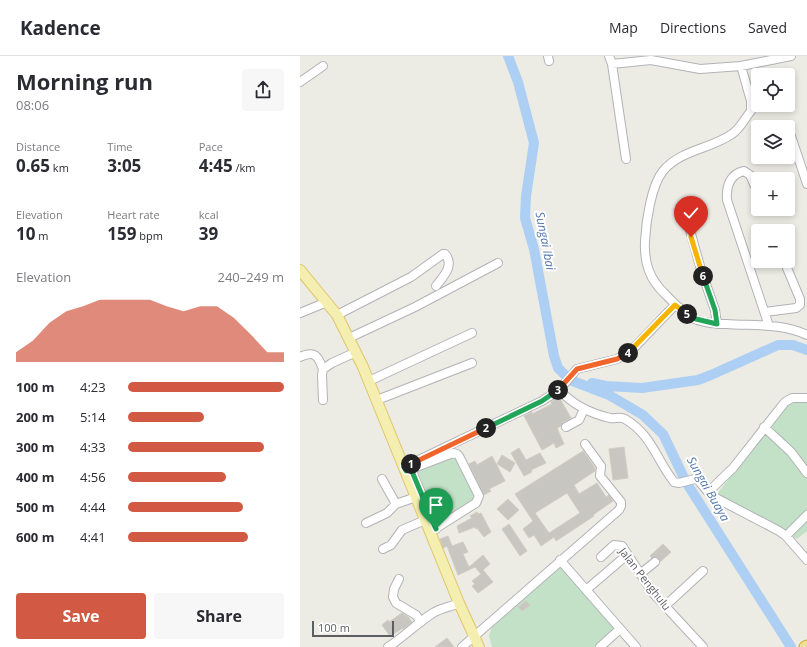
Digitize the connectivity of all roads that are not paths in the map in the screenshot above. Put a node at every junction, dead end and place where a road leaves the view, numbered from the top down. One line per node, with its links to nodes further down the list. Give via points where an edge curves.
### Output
1 (791, 56): 4 (street)
2 (610, 60): 4 (street, via 651,60 700,69); 7 (street)
3 (323, 66): 5 (street)
4 (741, 66): 16 (street, via 751,101 751,111 732,134 691,152 662,171 650,203 644,255 658,287)
5 (300, 82)
6 (795, 148): 9 (street)
7 (626, 159)
8 (751, 176): 17 (street, via 744,171 734,175 726,193)
9 (807, 184)
10 (690, 230): 20 (street)
11 (498, 263): 24 (street)
12 (787, 268): 17 (street, via 800,305 796,308)
13 (300, 270): 15 (main road)
14 (436, 286): 19 (street, via 448,268 449,261 445,254 410,278)
15 (327, 302): 18 (street); 19 (main road)
16 (675, 305): 20 (street, via 696,319); 30 (street, via 623,357 580,368 574,371)
17 (765, 312): 21 (street)
18 (300, 313)
19 (337, 315): 24 (main road)
20 (717, 324): 21 (street)
21 (769, 326): 23 (street, via 782,327)
22 (472, 333): 29 (street)
23 (807, 335)
24 (349, 338): 25 (main road)
25 (356, 352): 28 (street); 29 (main road)
26 (300, 357): 28 (street, via 314,355 319,359)
27 (472, 363): 33 (street)
28 (323, 369): 32 (street)
29 (369, 381): 33 (main road)
30 (560, 388): 34 (street, via 571,402); 38 (street, via 542,401)
31 (807, 398): 36 (street, via 792,398 784,402)
32 (323, 400)
33 (377, 400): 38 (main road)
34 (584, 409): 35 (street, via 579,420); 41 (street, via 609,417 624,418 641,431 673,481 678,483 698,480)
35 (566, 426)
36 (764, 427): 39 (street, via 791,452); 41 (street, via 733,468)
37 (585, 444): 52 (street, via 601,466 600,476 621,502 621,506)
38 (407, 469): 42 (main road); 47 (street); 47 (street, via 453,453 457,454 479,496 476,503)
39 (807, 472)
40 (382, 479): 43 (street)
41 (708, 492): 48 (street)
42 (416, 497): 43 (street); 45 (main road)
43 (396, 504): 46 (street, via 387,513)
44 (807, 515): 48 (street)
45 (425, 520): 47 (main road); 49 (street, via 402,530 391,545)
46 (366, 523)
47 (433, 530): 59 (main road)
48 (786, 536): 53 (street)
49 (383, 549)
50 (627, 555): 51 (street, Jalan Penghulu, via 622,546 618,545); 56 (street, Jalan Penghulu); 58 (street)
51 (601, 556)
52 (560, 560): 58 (street); 63 (street)
53 (807, 560)
54 (655, 562): 56 (street)
55 (703, 571): 60 (street)
56 (640, 574): 60 (street, Jalan Penghulu)
57 (399, 579): 61 (street, via 393,596 396,603 416,615)
58 (586, 590): 62 (street)
59 (459, 603): 61 (street, via 445,607); 63 (main road)
60 (665, 606): 69 (street, Jalan Penghulu)
61 (421, 622): 64 (street)
62 (620, 629): 67 (street); 68 (street)
63 (474, 636): 65 (street); 66 (main road)
64 (388, 647)
65 (462, 647)
66 (479, 647)
67 (600, 647)
68 (636, 647)
69 (703, 647)

